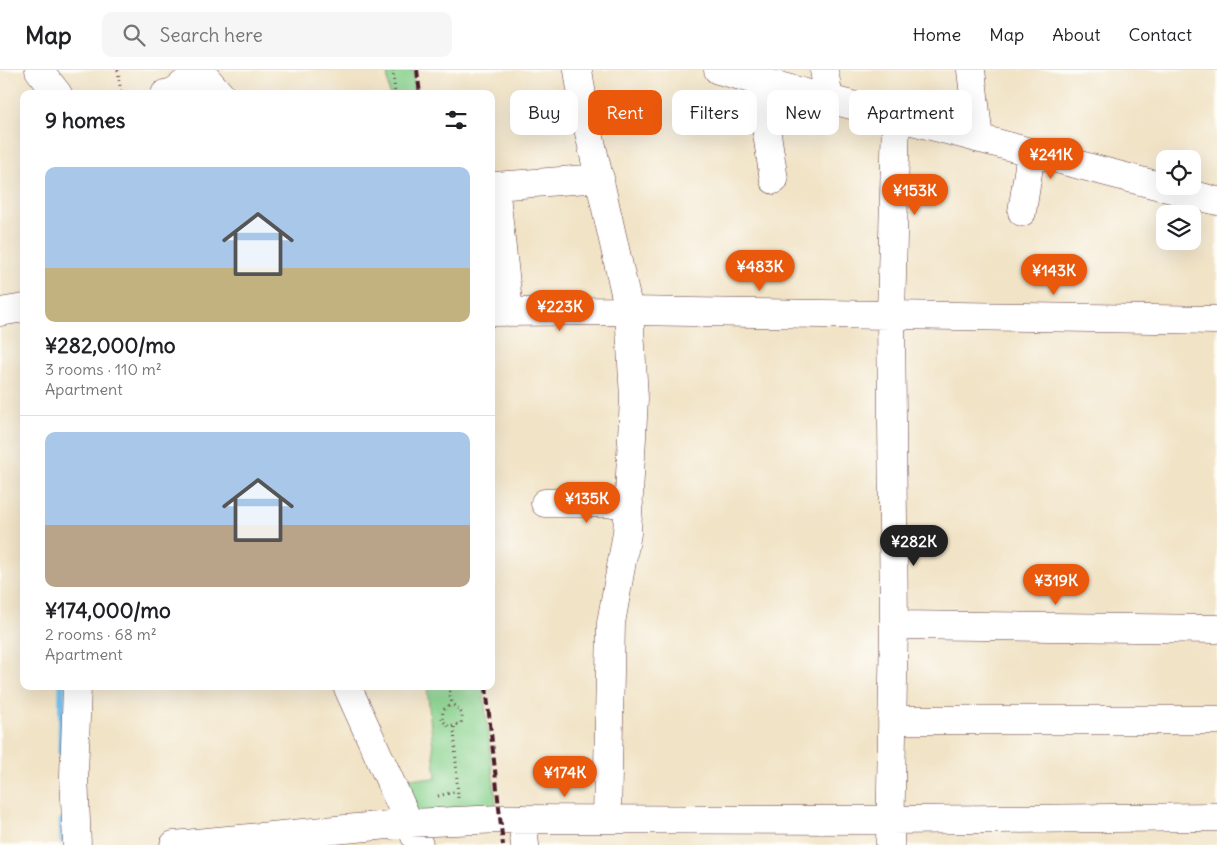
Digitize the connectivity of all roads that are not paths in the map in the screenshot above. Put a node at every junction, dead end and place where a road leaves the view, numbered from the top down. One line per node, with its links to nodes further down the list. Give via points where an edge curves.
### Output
1 (39, 70): 8 (street)
2 (578, 70): 17 (street)
3 (718, 70): 7 (street)
4 (824, 70): 12 (street)
5 (971, 70): 15 (street)
6 (199, 71): 9 (street); 10 (street)
7 (759, 80): 11 (street); 18 (street)
8 (55, 90)
9 (176, 90)
10 (216, 90)
11 (796, 90)
12 (827, 90)
13 (896, 135): 25 (street)
14 (961, 135): 15 (street)
15 (979, 140): 16 (street)
16 (1031, 153): 19 (street); 20 (street)
17 (600, 178): 22 (street); 24 (street, via 496,186)
18 (774, 180)
19 (1217, 201)
20 (1022, 212)
21 (20, 309): 23 (street)
22 (629, 311): 24 (street); 25 (street); 28 (street, via 634,398)
23 (0, 312)
24 (500, 312)
25 (891, 315): 26 (street); 29 (street)
26 (1217, 320)
27 (545, 503): 28 (street)
28 (629, 503): 36 (street, via 628,533 611,623)
29 (894, 624): 30 (street); 33 (street)
30 (1217, 629)
31 (77, 690): 40 (street, via 74,776)
32 (349, 690): 39 (street)
33 (892, 720): 34 (street); 38 (street)
34 (1217, 720)
35 (1217, 817): 38 (street)
36 (607, 819): 37 (street); 38 (street)
37 (524, 832): 39 (street, via 459,821)
38 (890, 832)
39 (414, 834): 41 (street)
40 (77, 845)
41 (174, 845)

